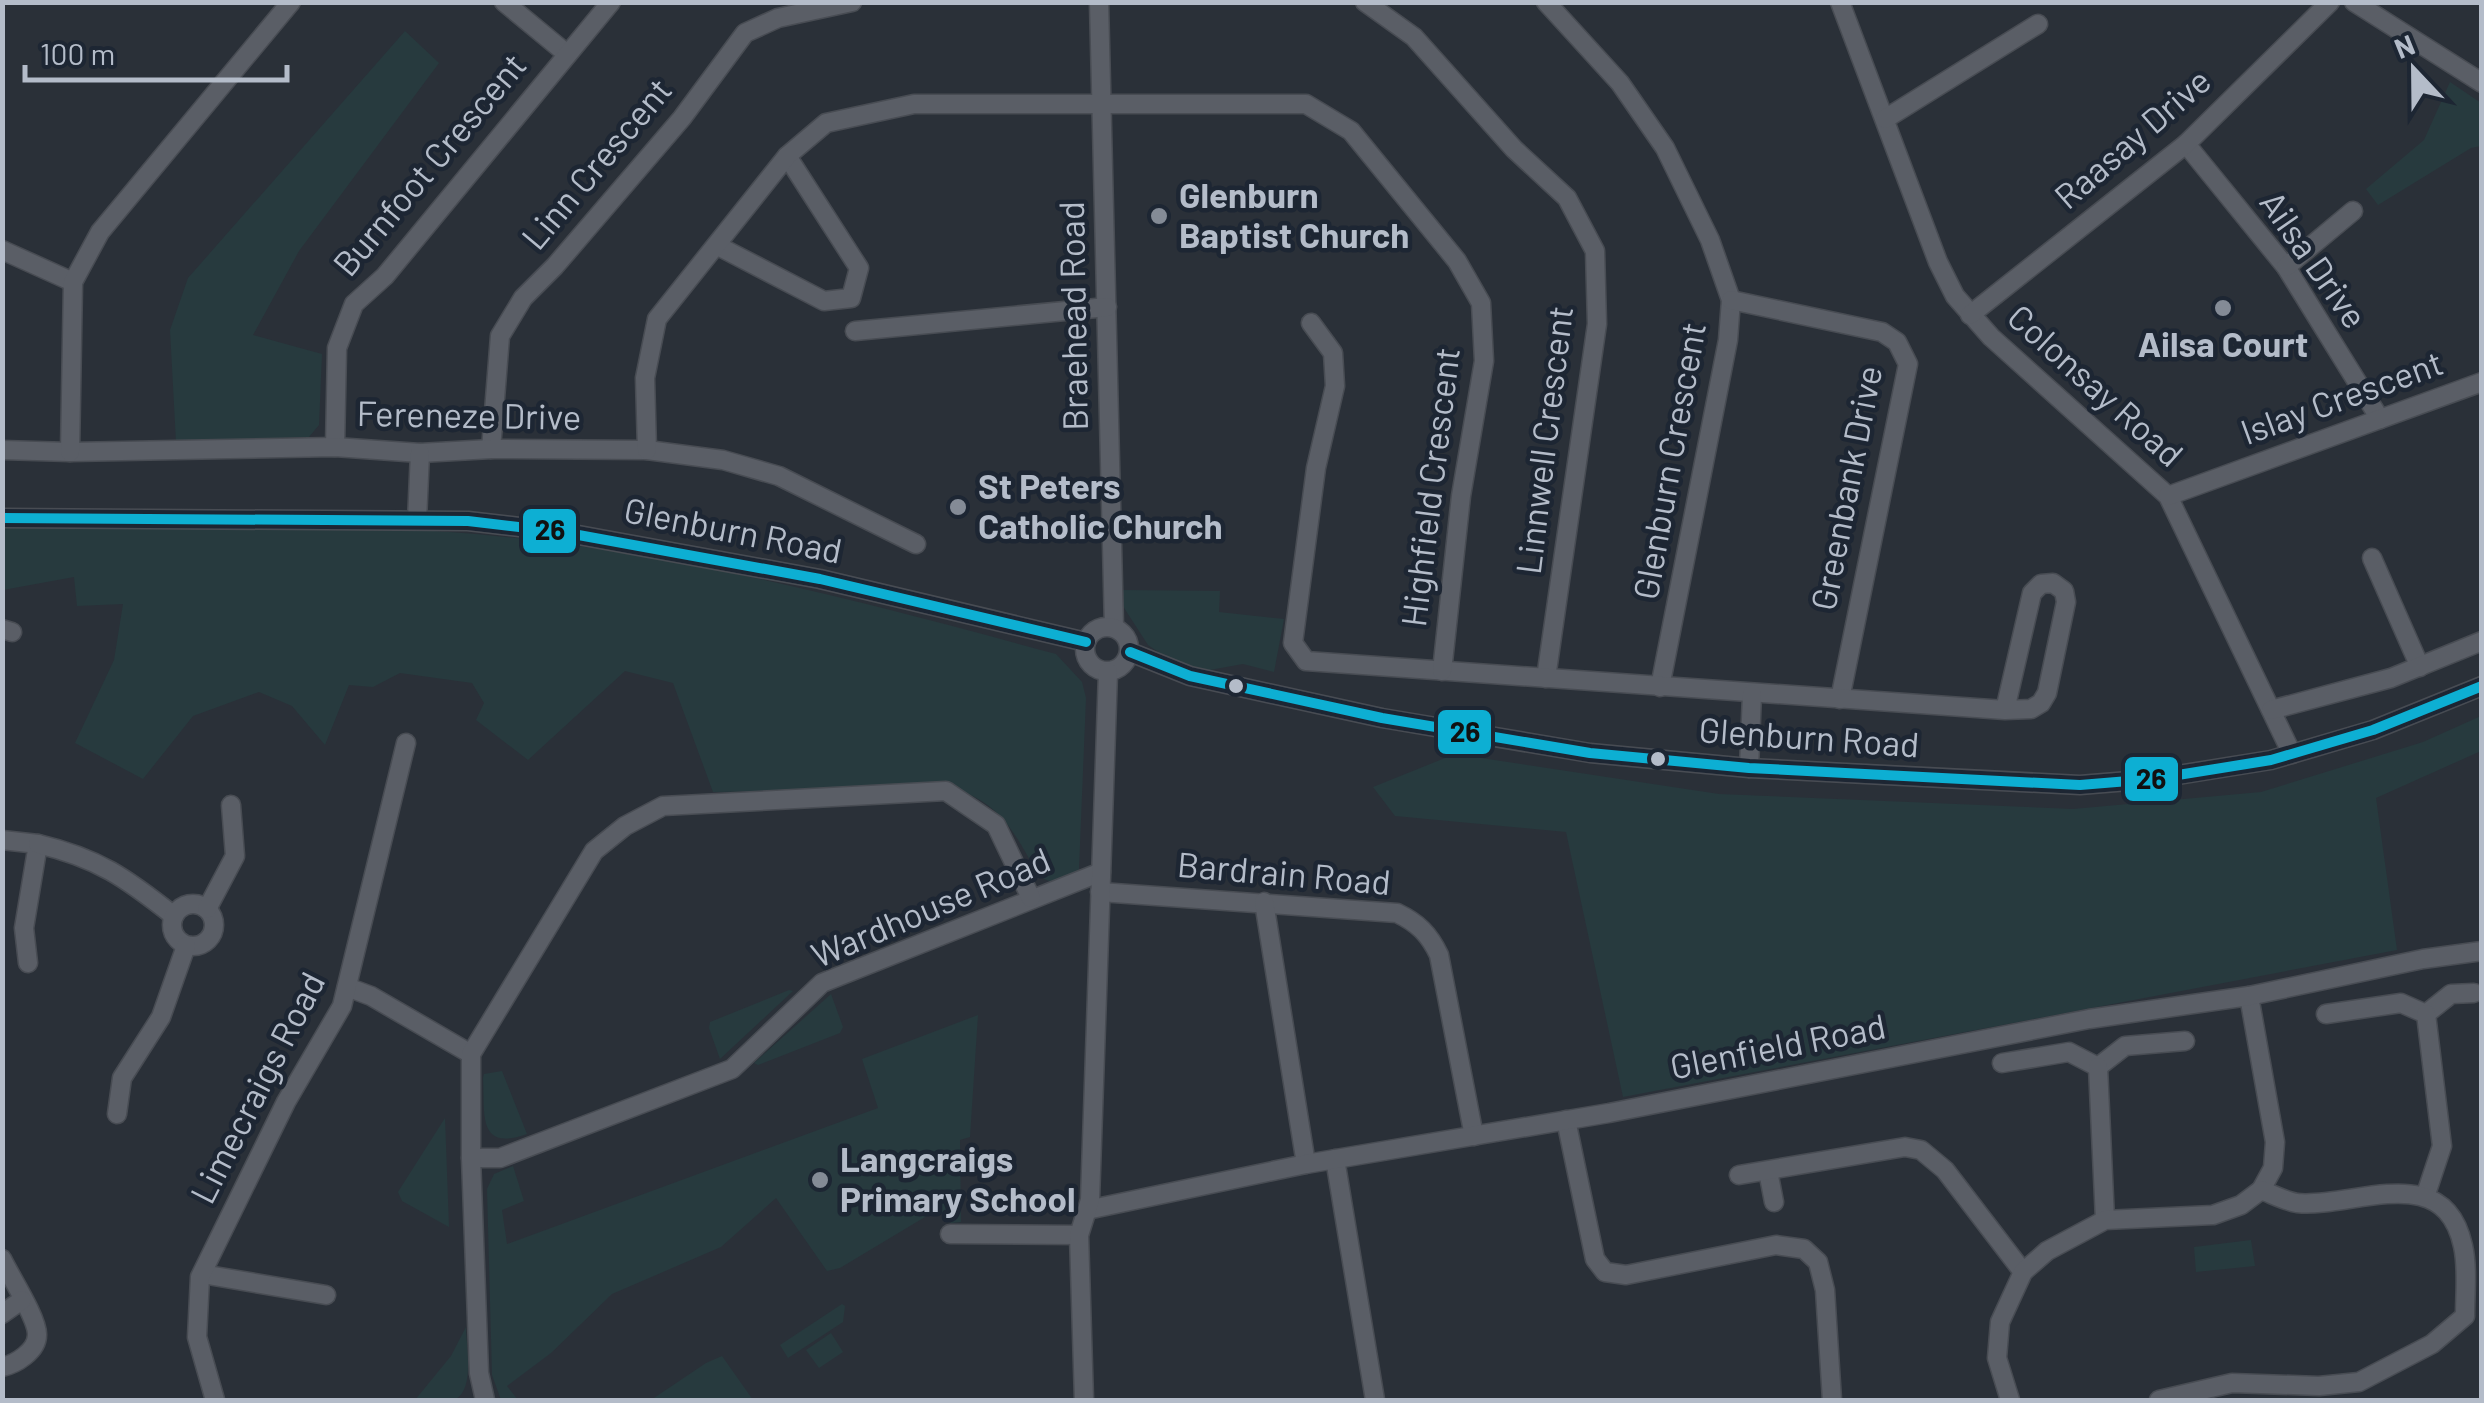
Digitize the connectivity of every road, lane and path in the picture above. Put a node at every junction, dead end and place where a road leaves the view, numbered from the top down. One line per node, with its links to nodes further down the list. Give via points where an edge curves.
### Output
1 (291, 2): 22 (street, via 100,232)
2 (504, 2): 12 (street)
3 (611, 2): 12 (street, Burnfoot Crescent)
4 (852, 2): 31 (street, Linn Crescent, via 778,18 745,33 682,118 523,298 500,336)
5 (1099, 2): 14 (street, Braehead Road)
6 (1365, 2): 48 (street, Linnwell Crescent, via 1414,37 1567,198 1595,251 1597,324)
7 (1546, 2): 23 (street, Glenburn Crescent, via 1620,83 1666,148)
8 (1840, 2): 15 (street, Colonsay Road)
9 (2330, 2): 16 (street, Raasay Drive)
10 (2354, 2): 13 (street)
11 (2038, 24): 15 (street)
12 (567, 54): 30 (street, Burnfoot Crescent, via 386,276 354,304 338,348)
13 (2482, 83)
14 (1102, 102): 17 (street, Highfield Crescent, via 914,104 826,123); 24 (street, Braehead Road); 46 (street, Highfield Crescent, via 1306,104 1351,131 1457,260 1481,303 1484,361)
15 (1885, 119): 25 (street, Colonsay Road, via 1942,271)
16 (2186, 144): 21 (street, Ailsa Drive); 25 (street, Raasay Drive)
17 (787, 156): 19 (street, Highfield Crescent); 19 (street, via 859,268 852,298 824,300)
18 (2353, 212): 21 (street)
19 (718, 246): 33 (street, Highfield Crescent, via 657,318 645,378)
20 (2, 250): 22 (street)
21 (2286, 267): 29 (street, Ailsa Drive)
22 (73, 282): 34 (street)
23 (1732, 300): 49 (street, Glenburn Crescent); 52 (street, Greenbank Drive, via 1882,332 1897,342 1908,364)
24 (1107, 307): 27 (street); 41 (street, Braehead Road)
25 (1970, 315): 36 (street, Colonsay Road)
26 (1311, 323): 46 (street, via 1334,353 1335,386 1316,468 1294,643 1306,662)
27 (855, 331)
28 (2482, 382): 29 (street, Islay Crescent)
29 (2380, 419): 36 (street, Islay Crescent)
30 (336, 447): 34 (street, Fereneze Drive); 35 (street, Fereneze Drive)
31 (491, 449): 33 (street, Fereneze Drive); 35 (street, Fereneze Drive)
32 (2, 450): 34 (street, Fereneze Drive)
33 (647, 450): 39 (street, Fereneze Drive, via 779,476)
34 (70, 452)
35 (420, 453): 38 (street)
36 (2168, 496): 54 (street, Colonsay Road)
37 (2, 518): 38 (street, Glenburn Road)
38 (417, 520): 43 (street, Glenburn Road, via 562,532 820,579)
39 (916, 544)
40 (2372, 558): 45 (street)
41 (1114, 628): 43 (street, via 1098,629); 44 (street, via 1125,635)
42 (2482, 641): 45 (street)
43 (1086, 642): 47 (street, via 1091,665)
44 (1130, 652): 47 (street, via 1120,668); 57 (street, Glenburn Road, via 1190,676 1382,718 1590,753)
45 (2420, 667): 54 (street)
46 (1442, 670): 48 (street)
47 (1108, 672): 61 (street)
48 (1546, 678): 49 (street)
49 (1660, 686): 51 (street)
50 (2482, 686): 56 (street, Glenburn Road)
51 (1752, 694): 52 (street); 57 (street)
52 (1840, 699): 53 (street)
53 (2005, 710): 53 (street, via 2032,709 2047,693 2066,602 2064,590 2053,583 2032,593)
54 (2271, 710): 56 (street, Colonsay Road)
55 (406, 743): 70 (street, Limecraigs Road)
56 (2292, 754): 57 (street, Glenburn Road, via 2198,773 2080,785)
57 (1749, 768)
58 (232, 805): 65 (street, via 235,856)
59 (2, 840): 60 (street)
60 (38, 844): 66 (street, via 82,854 127,878); 69 (street, via 24,928)
61 (1101, 872): 62 (street); 63 (street, Wardhouse Road)
62 (1100, 892): 64 (street, Bardrain Road); 90 (street)
63 (1031, 898): 76 (street, via 996,825 946,792 663,806 594,852); 82 (street, Wardhouse Road, via 822,982 732,1069 500,1158)
64 (1264, 902): 81 (street, Bardrain Road, via 1397,914 1431,938); 84 (street)
65 (207, 909): 66 (street, via 189,904); 67 (street, via 214,933 205,944)
66 (174, 916): 67 (street, via 172,930)
67 (186, 946): 79 (street, via 161,1017 122,1078)
68 (2482, 951): 72 (street, Glenfield Road)
69 (28, 963)
70 (347, 987): 76 (street); 96 (street, Limecraigs Road)
71 (2474, 993): 74 (street, via 2452,994)
72 (2248, 996): 80 (street, Glenfield Road, via 2088,1019); 87 (street, via 2275,1142 2274,1168)
73 (2326, 1014): 74 (street, via 2402,1003)
74 (2426, 1014): 88 (street, via 2442,1146)
75 (2186, 1041): 78 (street, via 2125,1046)
76 (471, 1054): 82 (street)
77 (2002, 1063): 78 (street, via 2069,1052)
78 (2098, 1067): 91 (street)
79 (117, 1114)
80 (1566, 1120): 81 (street, Glenfield Road); 106 (street, via 1595,1259 1605,1272 1626,1276 1776,1245 1804,1249 1818,1262)
81 (1474, 1136): 83 (street, Glenfield Road)
82 (470, 1158): 103 (street)
83 (1335, 1159): 84 (street, Glenfield Road); 105 (street)
84 (1306, 1164): 90 (street, Glenfield Road)
85 (1768, 1170): 86 (street); 89 (street); 95 (street, via 1905,1146 1921,1150)
86 (1739, 1175)
87 (2261, 1190): 88 (street, via 2294,1202 2404,1192); 91 (street, via 2212,1214)
88 (2425, 1198): 100 (street, via 2456,1226)
89 (1774, 1202)
90 (1087, 1210): 93 (street)
91 (2105, 1220): 95 (street)
92 (950, 1234): 93 (street)
93 (1079, 1235): 104 (street)
94 (2, 1260): 98 (street)
95 (2023, 1272): 107 (street, via 2000,1322 1997,1358)
96 (202, 1274): 97 (street); 102 (street, Limecraigs Road, via 197,1337)
97 (326, 1295)
98 (22, 1300): 99 (street); 101 (street, via 38,1336 14,1364)
99 (2, 1314)
100 (2473, 1317): 108 (street, via 2359,1382 2232,1383)
101 (2, 1367)
102 (214, 1400)
103 (485, 1400)
104 (1084, 1400)
105 (1375, 1400)
106 (1832, 1400)
107 (2010, 1400)
108 (2159, 1400)

